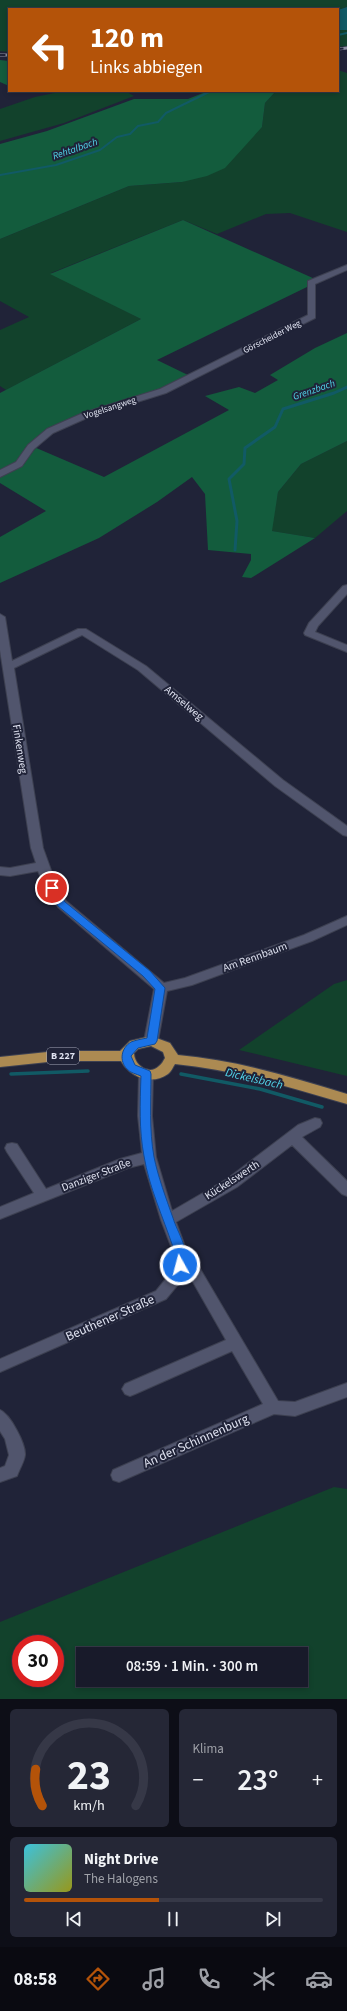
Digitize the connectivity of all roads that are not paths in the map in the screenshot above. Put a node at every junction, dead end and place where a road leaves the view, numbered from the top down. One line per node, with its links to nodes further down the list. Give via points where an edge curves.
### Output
1 (347, 267): 2 (street, Görscheider Weg, via 311,283 312,316)
2 (232, 358): 3 (street, Vogelsangweg, via 163,391 86,415 50,431 31,447 19,464)
3 (0, 474)
4 (347, 588): 6 (street, via 313,625 309,633)
5 (0, 616): 7 (street, Finkenweg)
6 (347, 649)
7 (8, 667): 8 (street, Amselweg, via 82,631 142,668 279,783); 9 (street, Finkenweg, via 35,840)
8 (347, 832)
9 (42, 866): 10 (street, via 10,872); 12 (street, Finkenweg, via 62,904)
10 (0, 871)
11 (347, 920): 12 (street, Am Rennbaum, via 286,946 187,982)
12 (160, 988): 13 (street)
13 (152, 1041): 14 (main road, via 135,1045 129,1049); 15 (main road, via 168,1048)
14 (126, 1056): 16 (main road, B 227, via 57,1056); 17 (main road, via 131,1068)
15 (172, 1059): 17 (main road, via 164,1070); 18 (main road, via 193,1060 266,1075)
16 (0, 1062)
17 (146, 1074): 22 (street, via 145,1116)
18 (347, 1099)
19 (315, 1123): 20 (street, Kückelswerth)
20 (293, 1137): 23 (street); 26 (street, Kückelswerth, via 232,1183)
21 (12, 1148): 24 (street)
22 (149, 1157): 24 (street, Danziger Straße, via 125,1163); 26 (street)
23 (347, 1190)
24 (43, 1195): 25 (street, Danziger Straße)
25 (0, 1214)
26 (168, 1220): 27 (street, via 179,1249)
27 (180, 1265): 28 (street, via 194,1270); 29 (street, Beuthener Straße, via 175,1278 162,1295)
28 (236, 1342): 30 (street); 32 (street)
29 (0, 1366)
30 (130, 1389)
31 (347, 1390): 32 (street, An der Schinnenburg, via 295,1409)
32 (273, 1407): 35 (street, An der Schinnenburg)
33 (0, 1417): 34 (street, via 12,1437 17,1454 11,1471)
34 (0, 1475)
35 (119, 1475)

